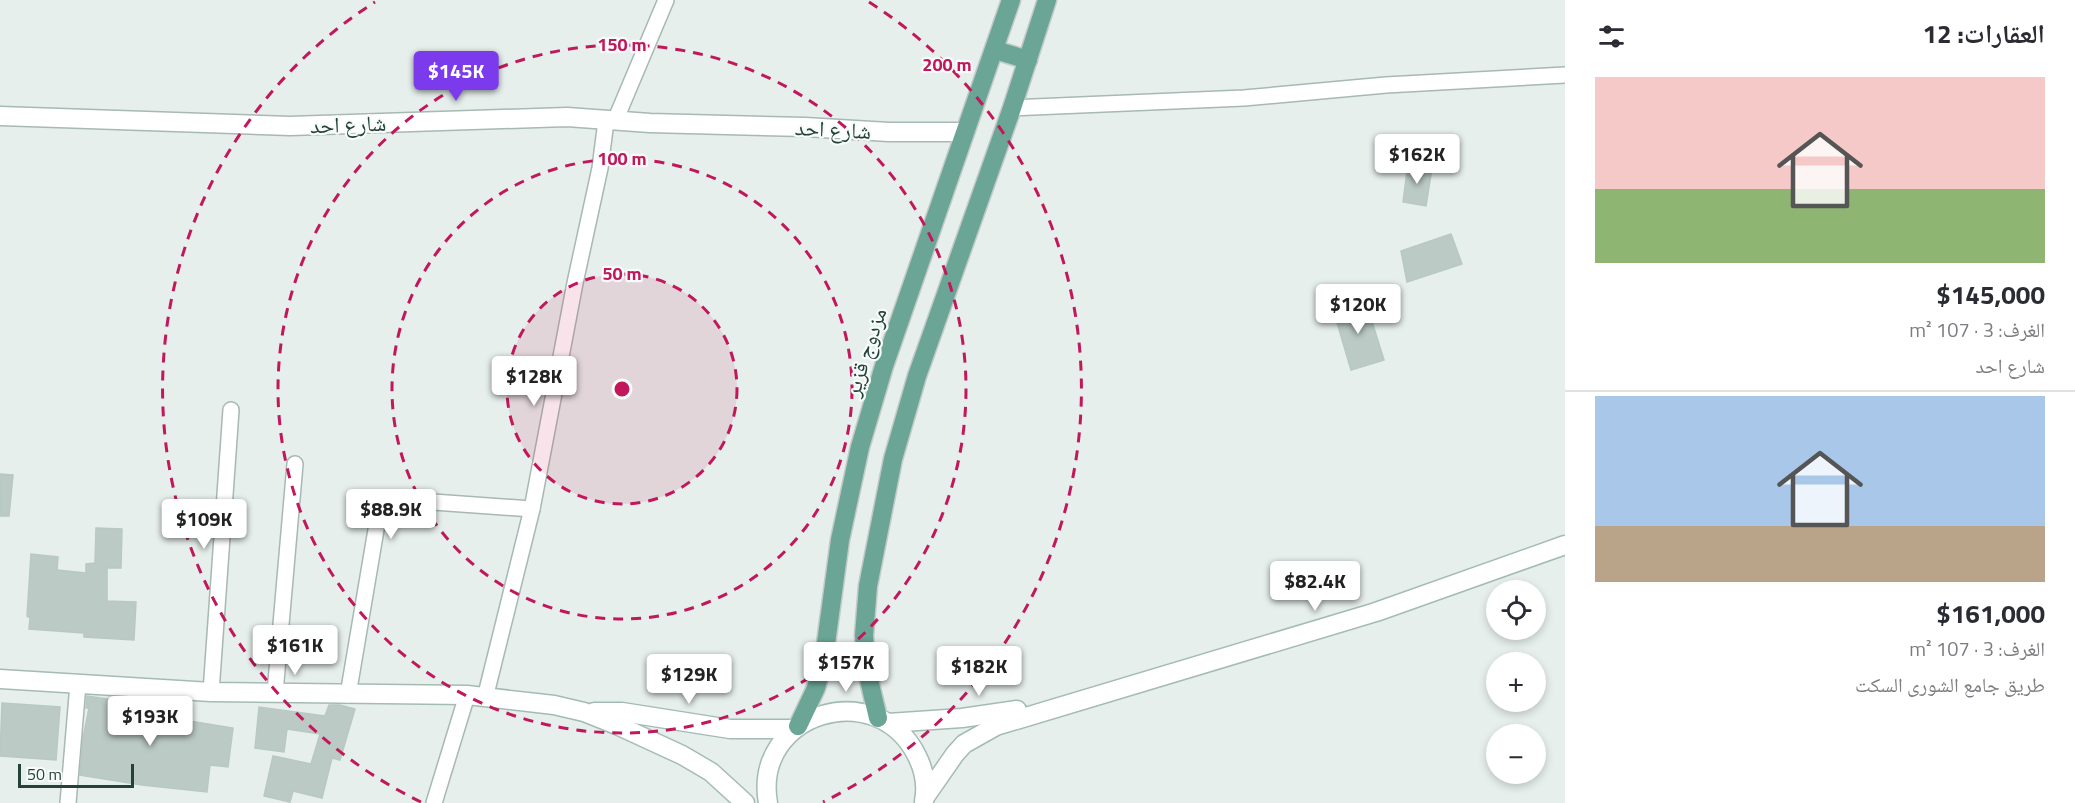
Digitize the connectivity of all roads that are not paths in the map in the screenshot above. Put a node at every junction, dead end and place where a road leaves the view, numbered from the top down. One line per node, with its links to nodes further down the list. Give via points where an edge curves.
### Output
1 (666, 0): 9 (street)
2 (1011, 0): 4 (main road, مزدوج قزير)
3 (1047, 0): 5 (main road)
4 (995, 50): 5 (main road); 10 (main road, مزدوج قزير)
5 (1028, 60): 7 (main road)
6 (1565, 75): 7 (street, via 1244,98)
7 (1012, 108): 23 (main road, via 917,376 893,459 868,586 864,635 866,667)
8 (0, 116): 9 (main road, شارع احد, via 290,126 547,117)
9 (610, 121): 10 (main road, شارع احد); 13 (street)
10 (965, 132): 24 (main road, مزدوج قزير, via 860,447 840,540 824,658 816,687)
11 (231, 410): 17 (street)
12 (295, 464): 18 (street)
13 (531, 509): 19 (street, via 385,501 379,512); 20 (street)
14 (1565, 545): 21 (main road, via 1376,612)
15 (0, 679): 16 (main road)
16 (78, 684): 17 (main road); 26 (street)
17 (211, 692): 18 (main road)
18 (274, 693): 19 (main road)
19 (348, 695): 20 (main road)
20 (476, 697): 22 (main road); 27 (street)
21 (1072, 702): 23 (main road, via 962,718); 25 (main road, via 996,726 974,738 955,754)
22 (584, 712): 24 (main road, via 621,712 730,729); 28 (main road, via 682,755 711,772)
23 (883, 721): 24 (main road, via 862,712 829,712); 25 (main road, via 906,740 919,760)
24 (796, 728): 29 (main road, via 773,758)
25 (924, 800)
26 (68, 803)
27 (434, 803)
28 (745, 803)
29 (768, 803)

